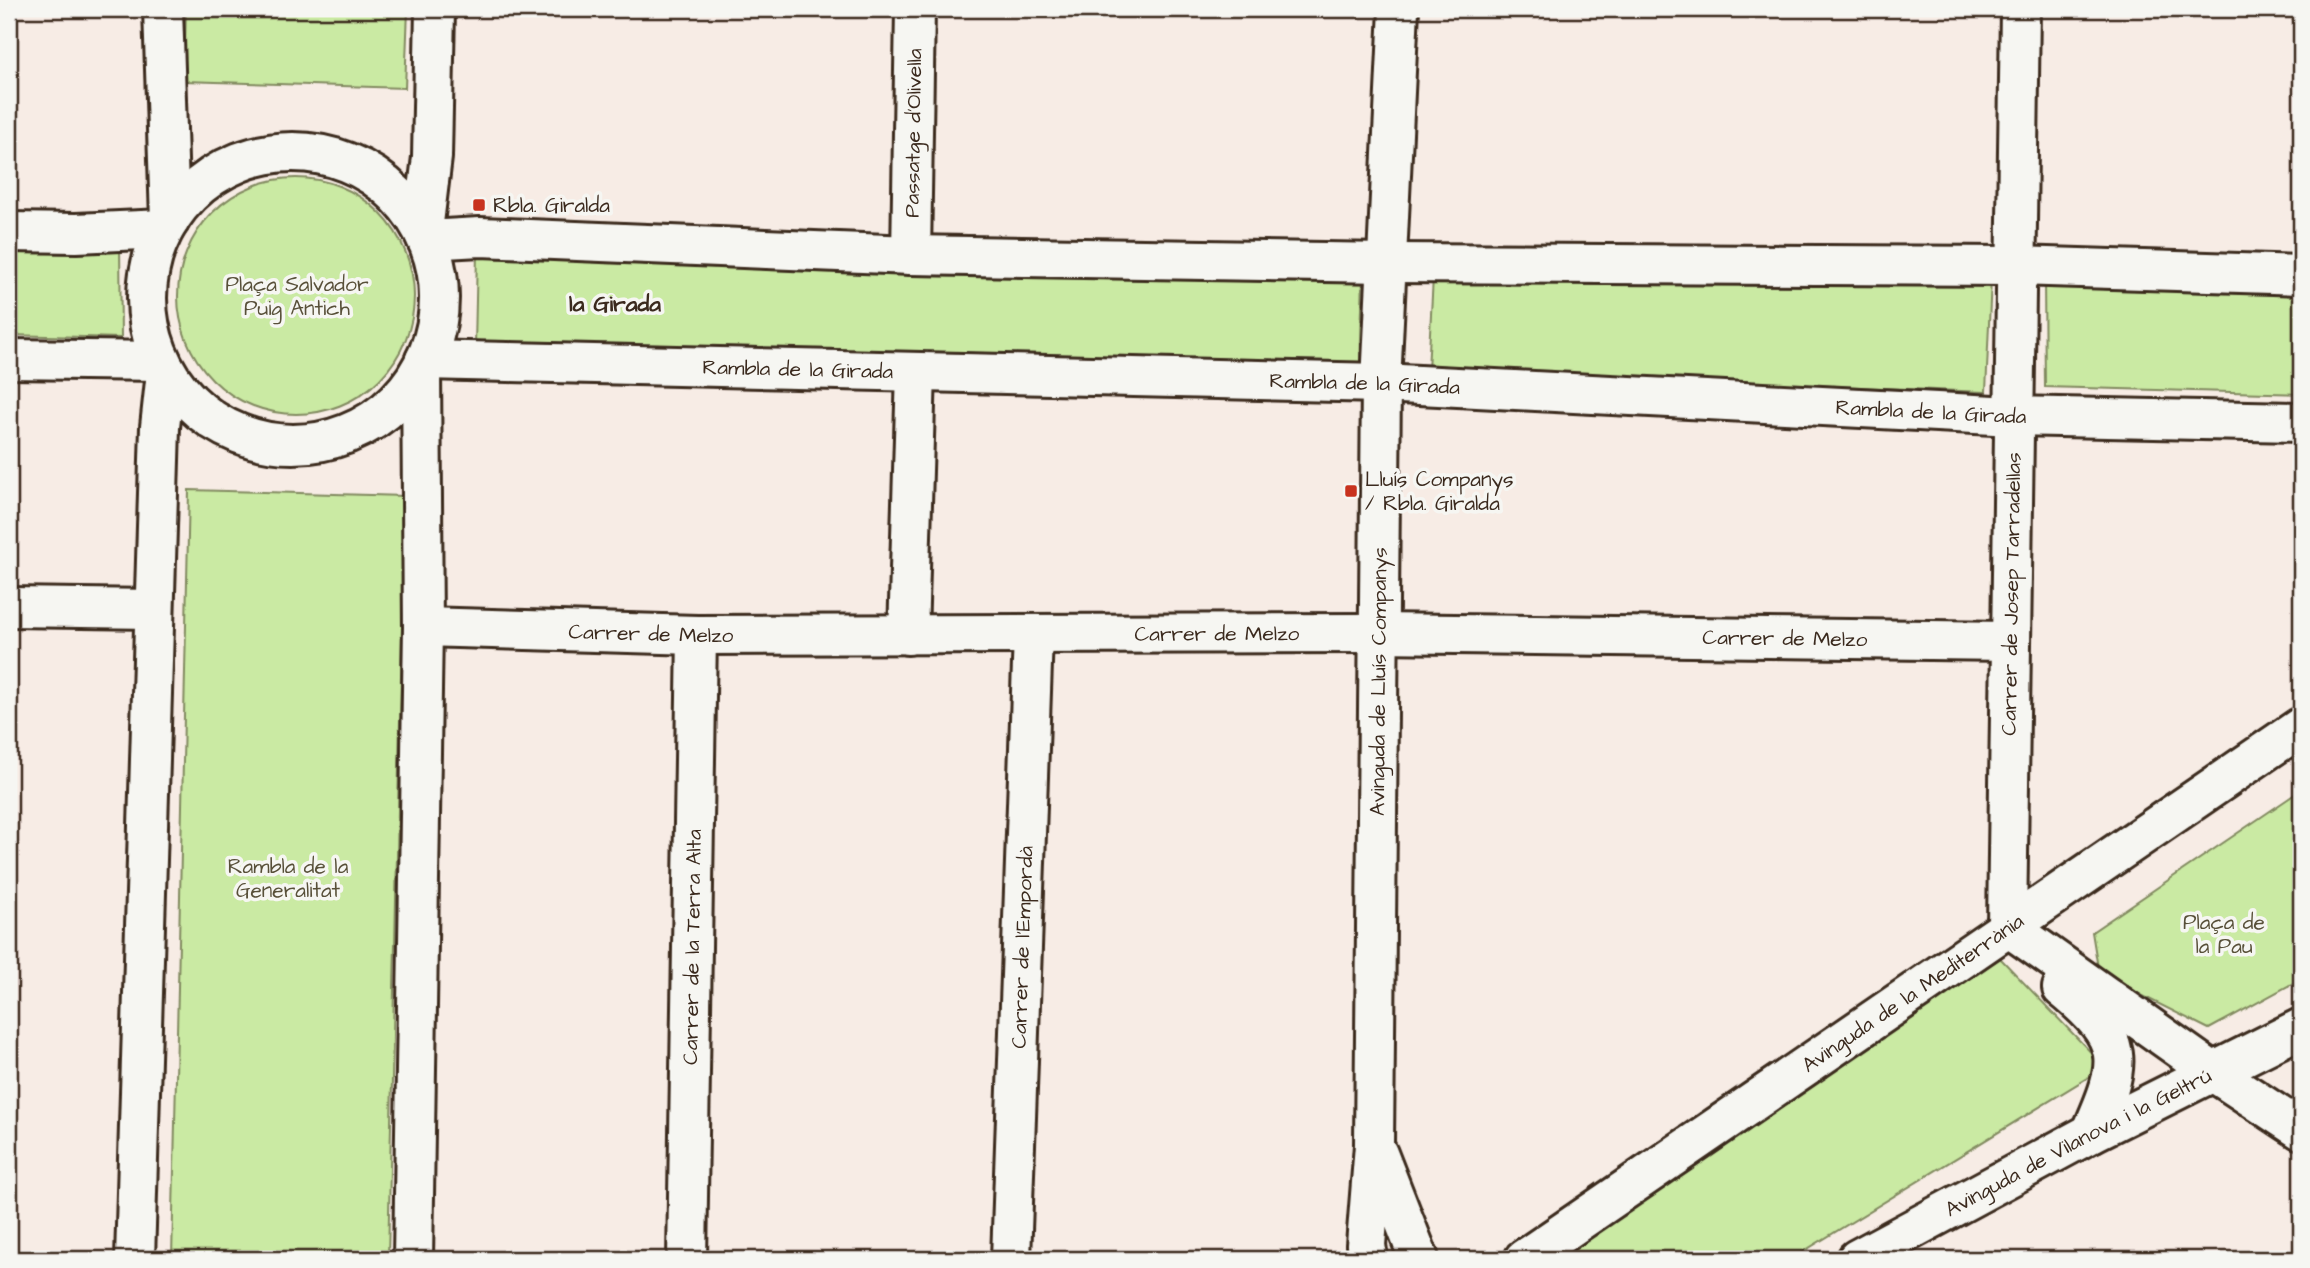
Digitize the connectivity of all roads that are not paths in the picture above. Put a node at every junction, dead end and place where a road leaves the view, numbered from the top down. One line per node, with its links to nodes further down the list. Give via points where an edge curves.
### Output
1 (163, 9): 6 (street)
2 (435, 9): 8 (street, via 432,157)
3 (915, 9): 9 (street, Passatge d'Olivella)
4 (1399, 9): 10 (street, Avinguda de Lluís Companys)
5 (2020, 9): 11 (street, Carrer de Josep Tarradellas)
6 (167, 224): 7 (street, via 76,233); 8 (street, via 200,185 237,162 279,152 322,154 364,169 398,196); 15 (street, via 151,263 147,296 150,329)
7 (9, 232)
8 (425, 235): 9 (street); 14 (street, via 438,280 438,321)
9 (911, 255): 10 (street)
10 (1387, 263): 11 (street); 17 (street, Avinguda de Lluís Companys)
11 (2015, 266): 12 (street); 18 (street, Carrer de Josep Tarradellas)
12 (2301, 275)
13 (9, 359): 15 (street)
14 (423, 365): 15 (street, via 394,405 358,429 316,443 272,444 230,431 194,406); 16 (street, Rambla de la Girada); 22 (street)
15 (164, 366): 21 (street)
16 (915, 372): 17 (street, Rambla de la Girada); 25 (street)
17 (1381, 383): 18 (street, Rambla de la Girada); 23 (street, Avinguda de Lluís Companys)
18 (2013, 416): 19 (street, Rambla de la Girada); 27 (street, Carrer de Josep Tarradellas)
19 (2301, 422)
20 (9, 607): 21 (street)
21 (155, 609): 36 (street)
22 (423, 627): 24 (street, Carrer de Melzo); 37 (street)
23 (1377, 634): 26 (street, Carrer de Melzo); 27 (street, Carrer de Melzo); 34 (street, Avinguda de Lluís Companys)
24 (697, 635): 25 (street, Carrer de Melzo); 38 (street, Carrer de la Terra Alta)
25 (908, 635): 26 (street, Carrer de Melzo)
26 (1032, 635): 39 (street, Carrer de l'Empordà)
27 (2010, 640): 29 (street, Carrer de Josep Tarradellas)
28 (2301, 727): 29 (street, Avinguda de la Mediterrània)
29 (2001, 930): 31 (street); 33 (street, via 2091,1012 2116,1054 2112,1086); 42 (street, Avinguda de la Mediterrània)
30 (2301, 1028): 31 (street, Avinguda de Vilanova i la Geltrú)
31 (2213, 1072): 32 (street); 33 (street, Avinguda de Vilanova i la Geltrú)
32 (2291, 1112)
33 (2091, 1133): 43 (street, Avinguda de Vilanova i la Geltrú)
34 (1374, 1144): 35 (street, Avinguda de Lluís Companys); 41 (street, Avinguda de Lluís Companys)
35 (1368, 1243): 40 (street)
36 (135, 1259)
37 (413, 1259)
38 (687, 1259)
39 (1011, 1259)
40 (1408, 1259)
41 (1419, 1259)
42 (1524, 1259)
43 (1857, 1259)

